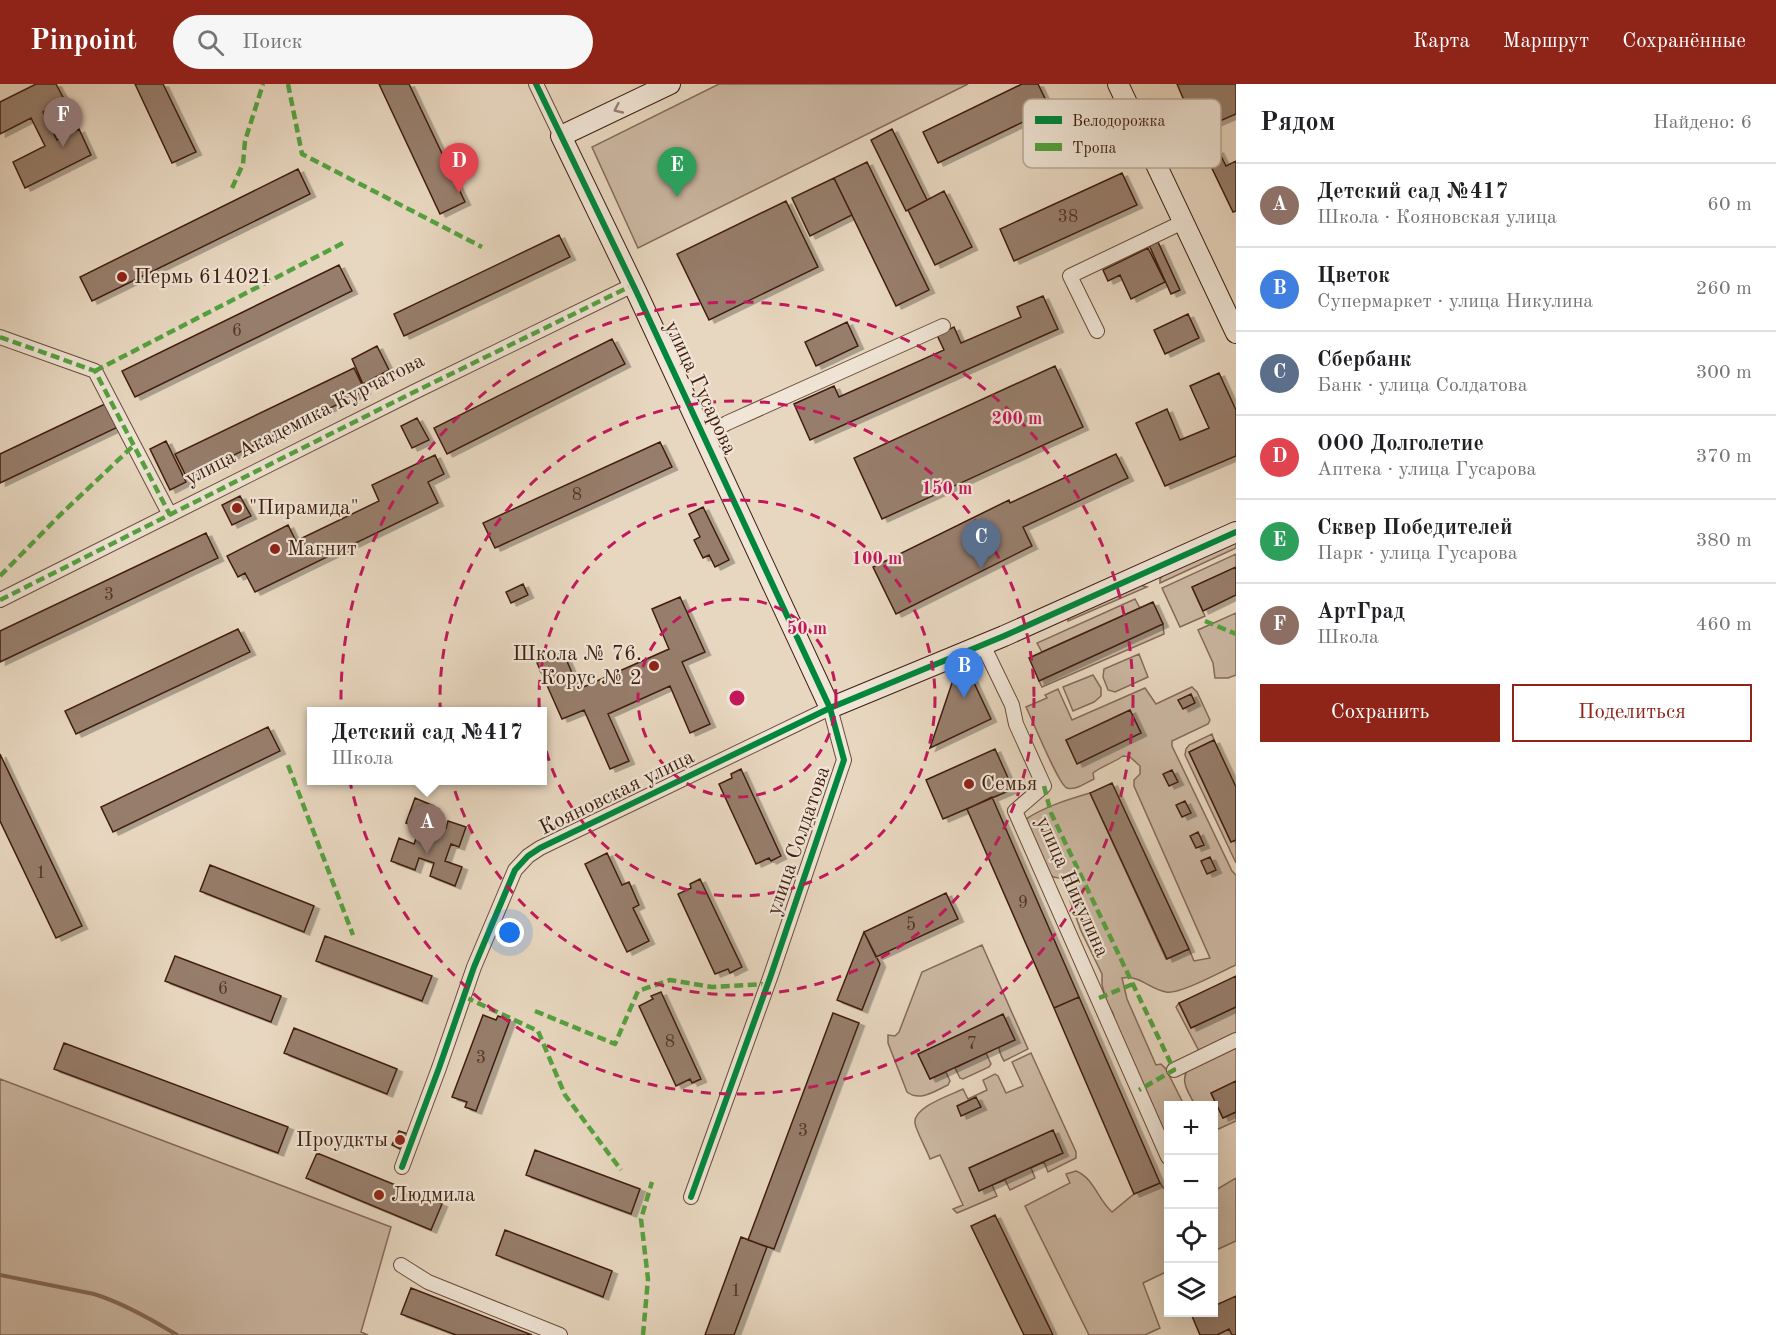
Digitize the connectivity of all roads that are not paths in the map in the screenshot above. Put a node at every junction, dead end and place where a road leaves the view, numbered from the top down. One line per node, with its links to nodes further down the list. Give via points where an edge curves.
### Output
1 (536, 84): 5 (street, улица Гусарова)
2 (670, 84): 5 (street, one-way to 5)
3 (1118, 84): 4 (street)
4 (1125, 99)
5 (561, 136): 8 (street, улица Гусарова)
6 (1158, 168): 7 (street)
7 (1183, 222): 10 (street, via 1070,276); 11 (street)
8 (633, 285): 13 (street, улица Гусарова); 14 (street, улица Академика Курчатова)
9 (944, 326): 13 (street)
10 (1097, 331)
11 (1236, 333)
12 (0, 338): 14 (street, via 95,371)
13 (704, 436): 18 (street, улица Гусарова)
14 (170, 515): 16 (street, улица Академика Курчатова)
15 (1236, 532): 17 (street)
16 (0, 600)
17 (983, 645): 18 (street); 21 (street, улица Никулина, via 1044,786 1016,812)
18 (830, 708): 22 (street, Кояновская улица, via 528,856 515,870 474,967); 23 (street, улица Солдатова, via 844,759)
19 (1236, 1040): 20 (street)
20 (1174, 1070)
21 (1167, 1155)
22 (402, 1167)
23 (691, 1197)
24 (401, 1265): 25 (street, via 428,1282)
25 (560, 1335)

